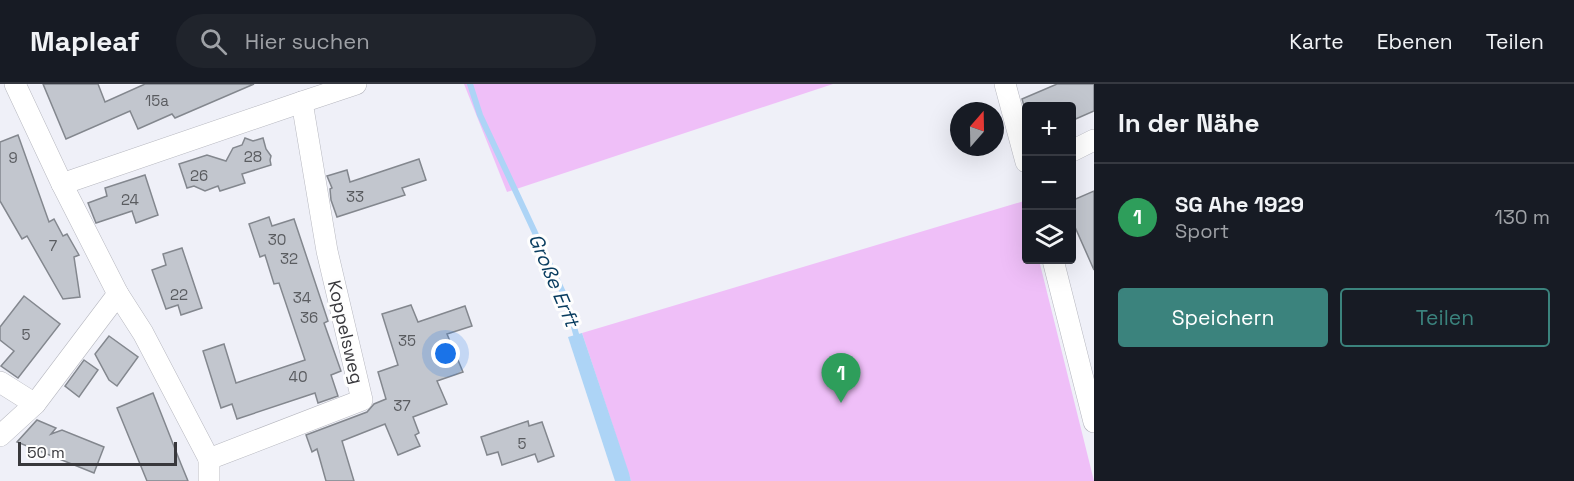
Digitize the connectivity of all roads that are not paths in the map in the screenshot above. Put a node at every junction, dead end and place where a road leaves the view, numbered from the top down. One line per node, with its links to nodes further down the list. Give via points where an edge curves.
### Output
1 (15, 84): 8 (street)
2 (356, 84): 4 (street)
3 (1005, 84): 7 (street)
4 (302, 102): 8 (street); 15 (street, Koppelsweg, via 327,251 362,400)
5 (1094, 140): 6 (street)
6 (1076, 149)
7 (1024, 156)
8 (62, 184): 10 (street)
9 (1054, 264): 13 (street)
10 (118, 294): 12 (street); 15 (street, via 143,333)
11 (0, 382): 12 (street)
12 (35, 404): 14 (street)
13 (1094, 422)
14 (0, 436)
15 (208, 459): 16 (street)
16 (209, 481)

